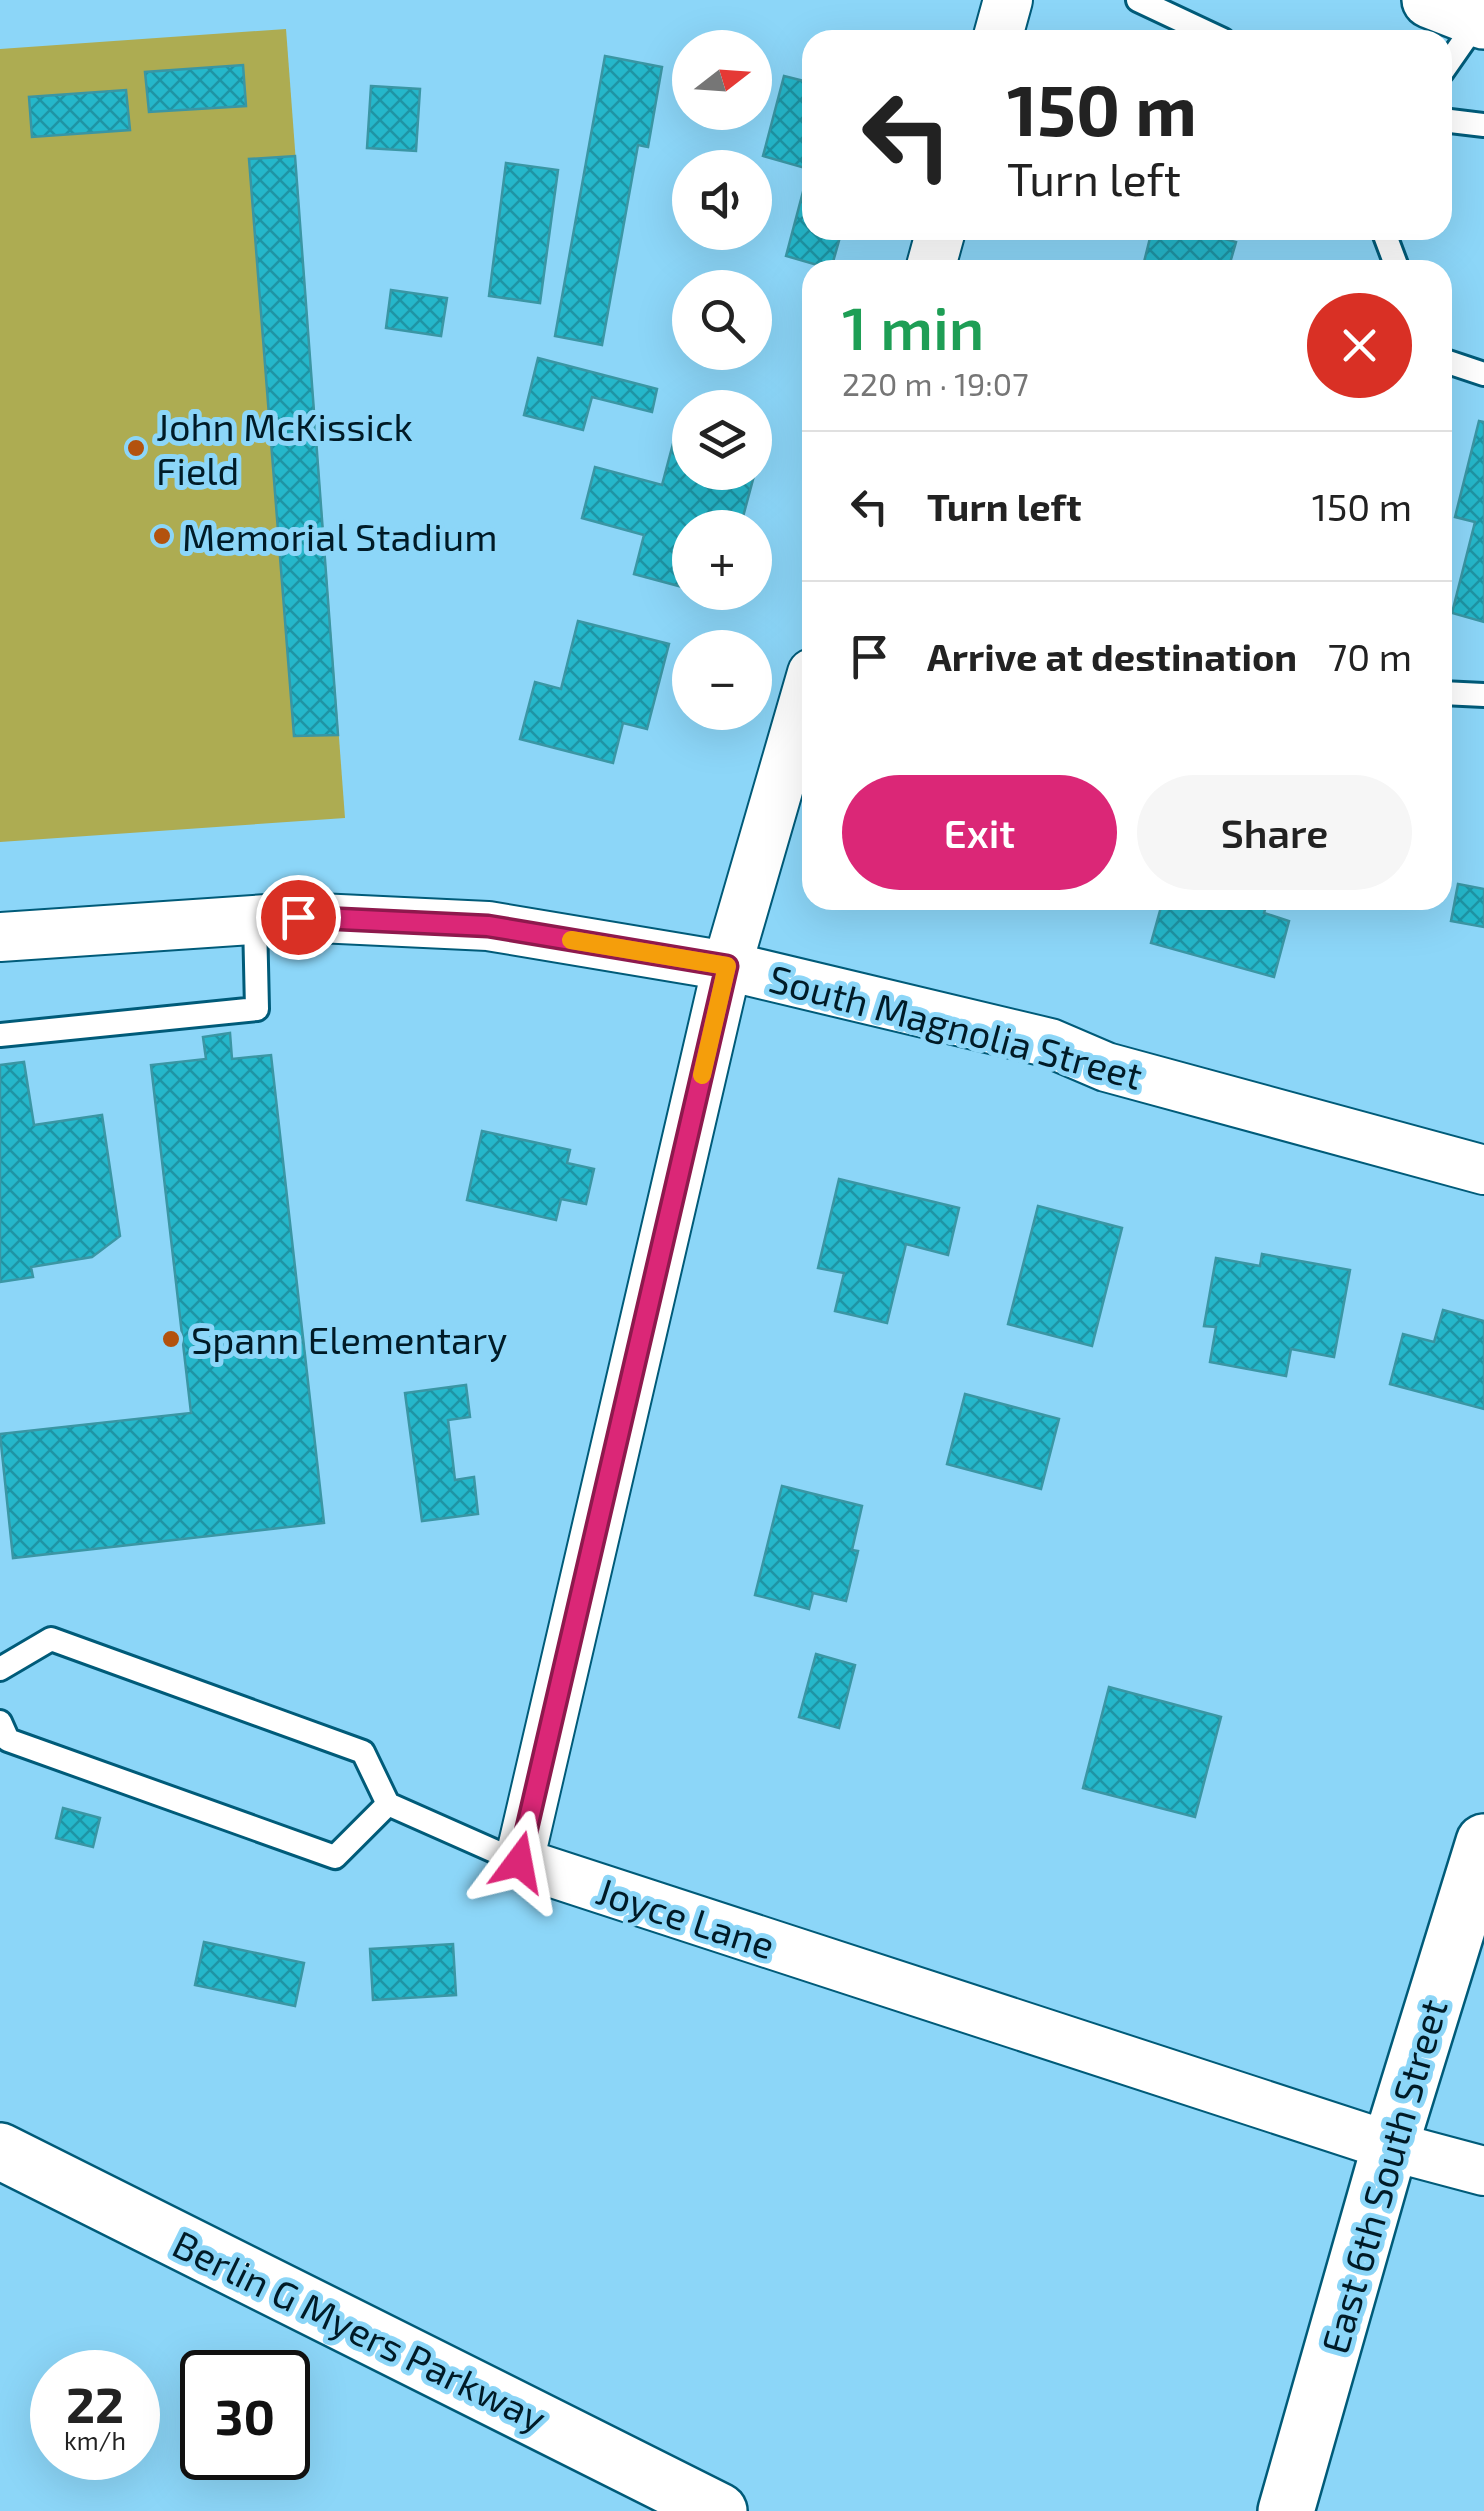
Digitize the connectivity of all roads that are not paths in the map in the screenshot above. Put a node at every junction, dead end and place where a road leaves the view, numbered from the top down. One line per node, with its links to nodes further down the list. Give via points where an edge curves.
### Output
1 (1008, 0): 4 (street)
2 (1138, 0): 5 (lane)
3 (1464, 13): 6 (lane)
4 (1000, 30)
5 (1202, 30)
6 (1452, 45)
7 (1452, 121): 8 (lane)
8 (1484, 125)
9 (1452, 363): 10 (lane)
10 (1484, 374)
11 (1452, 693): 12 (lane)
12 (1484, 695)
13 (802, 707): 16 (street)
14 (255, 920): 15 (street, South Magnolia Street); 16 (street, South Magnolia Street, via 488,926); 17 (lane, via 257,1009)
15 (0, 937)
16 (727, 966): 18 (street, South Magnolia Street, via 1050,1043 1106,1067); 23 (street)
17 (0, 1035)
18 (1484, 1170)
19 (0, 1668): 21 (lane, via 51,1639 364,1752)
20 (4, 1731): 21 (lane, via 334,1857)
21 (388, 1804): 23 (lane)
22 (1484, 1842): 24 (main road, East 6th South Street)
23 (519, 1862): 24 (street, Joyce Lane)
24 (1390, 2146): 26 (street, Joyce Lane); 28 (main road, East 6th South Street)
25 (0, 2151): 27 (main road, Berlin G Myers Parkway)
26 (1484, 2171)
27 (719, 2511)
28 (1286, 2511)

